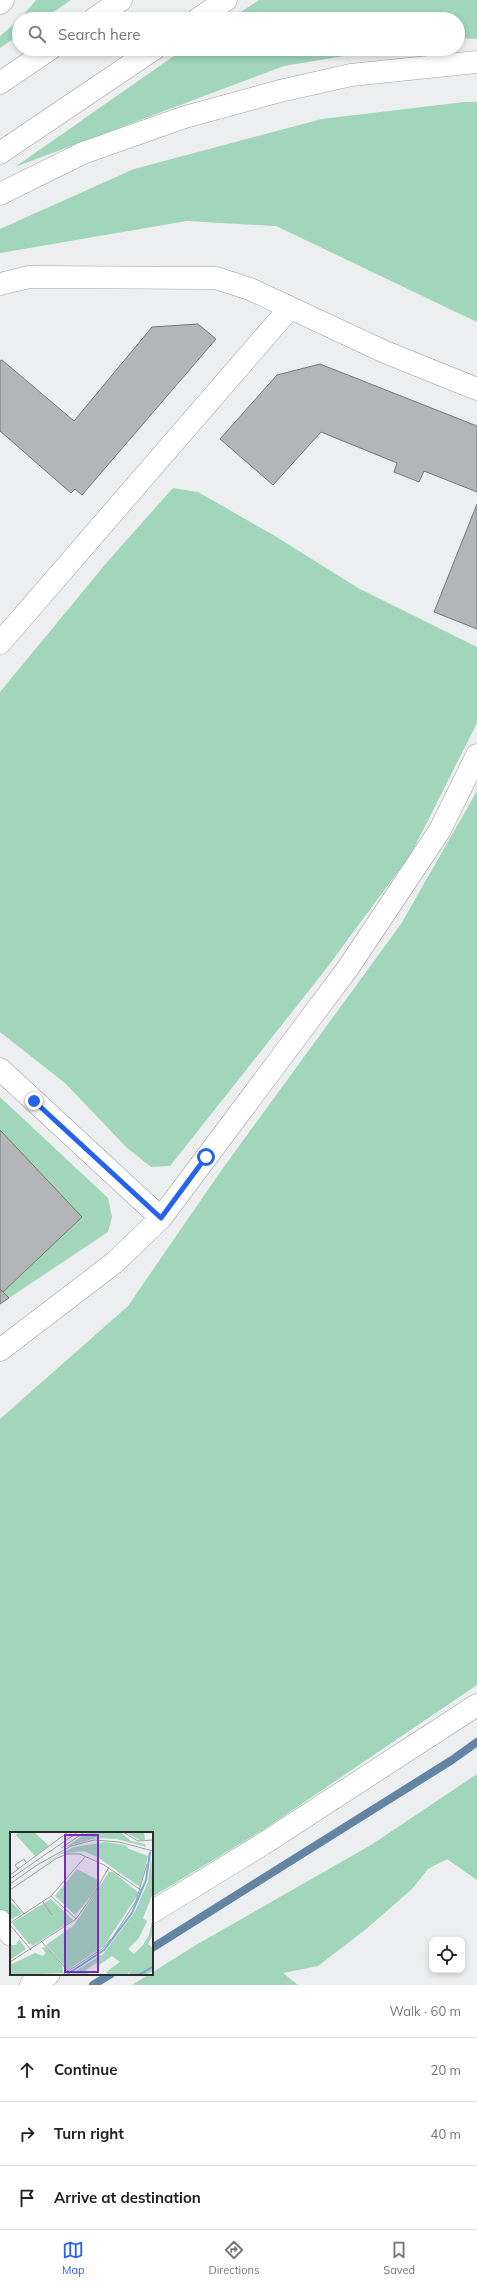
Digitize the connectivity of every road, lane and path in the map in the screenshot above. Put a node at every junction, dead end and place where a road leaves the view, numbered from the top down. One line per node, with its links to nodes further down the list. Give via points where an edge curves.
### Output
1 (3, 0): 4 (main road)
2 (122, 0): 5 (main road)
3 (226, 0): 6 (main road)
4 (0, 3)
5 (104, 12)
6 (208, 12)
7 (40, 56): 10 (main road)
8 (144, 56): 11 (main road)
9 (477, 62): 12 (main road, via 351,75 185,116 83,153)
10 (0, 83)
11 (0, 153)
12 (0, 194)
13 (0, 284): 14 (main road, via 29,277 216,278 250,289)
14 (289, 308): 15 (main road, via 385,352); 16 (main road)
15 (477, 389)
16 (0, 643)
17 (477, 755): 19 (main road, via 440,830 348,968)
18 (0, 1069): 19 (main road)
19 (161, 1218): 20 (main road, via 114,1264)
20 (0, 1350)
21 (477, 1705): 22 (main road, via 263,1844)
22 (153, 1911)
23 (0, 1921): 24 (main road)
24 (10, 1934)

